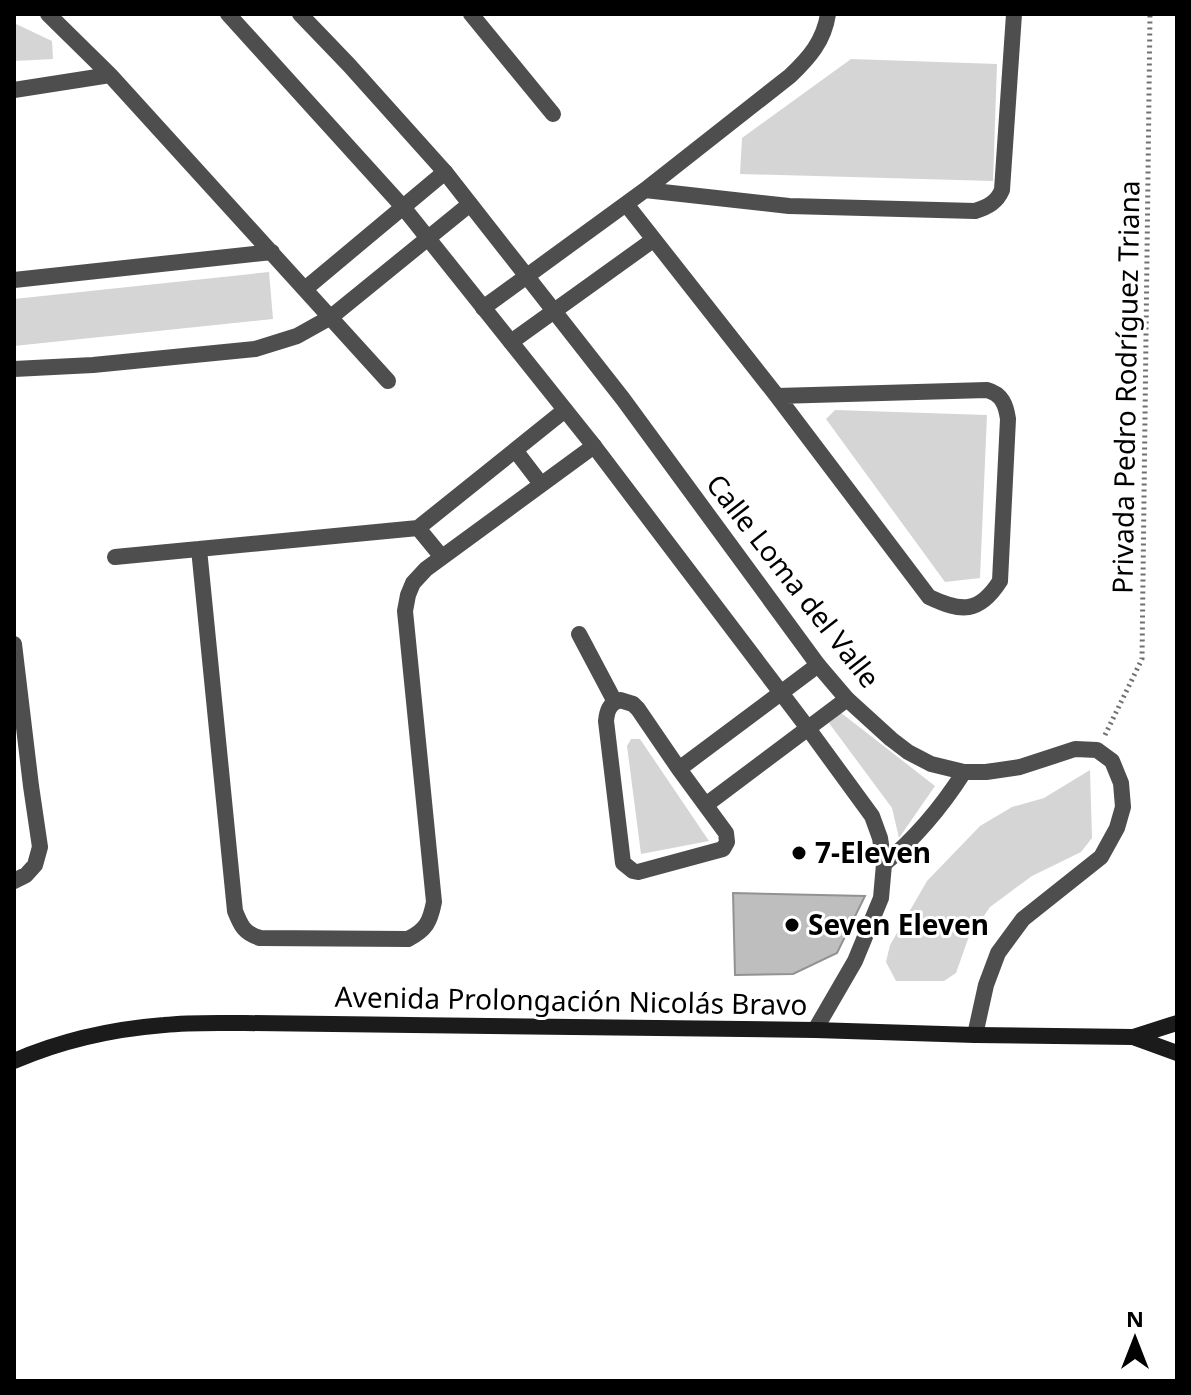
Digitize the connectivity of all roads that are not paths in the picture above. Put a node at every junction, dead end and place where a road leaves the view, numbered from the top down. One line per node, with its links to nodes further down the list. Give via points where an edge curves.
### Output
1 (48, 14): 7 (street)
2 (300, 14): 10 (street, Calle Loma del Valle)
3 (471, 14): 9 (street)
4 (828, 14): 11 (street, via 819,44 790,76)
5 (1014, 14): 11 (street, via 1002,190 985,208 789,206)
6 (235, 16): 14 (street)
7 (110, 75): 8 (street); 17 (street)
8 (14, 90)
9 (553, 114)
10 (445, 172): 12 (street, Calle Loma del Valle); 14 (street)
11 (645, 190): 13 (street)
12 (470, 204): 15 (street); 18 (street, Calle Loma del Valle)
13 (626, 204): 16 (street); 18 (street)
14 (403, 207): 15 (street); 20 (street)
15 (428, 238): 21 (street); 23 (street)
16 (653, 240): 22 (street); 27 (street)
17 (272, 252): 19 (street); 20 (street)
18 (527, 276): 21 (street); 22 (street, Calle Loma del Valle)
19 (14, 280)
20 (305, 289): 23 (street)
21 (483, 308): 24 (street)
22 (554, 311): 24 (street); 38 (street, Calle Loma del Valle)
23 (331, 317): 25 (street, via 297,336 255,349); 26 (street)
24 (511, 342): 28 (street)
25 (14, 369)
26 (388, 381)
27 (777, 396): 27 (street, via 987,390 998,394 1008,419 1000,581 992,595 966,608 929,597)
28 (565, 410): 29 (street); 30 (street)
29 (594, 446): 31 (street); 39 (street)
30 (515, 450): 31 (street); 32 (street)
31 (541, 484): 34 (street)
32 (418, 528): 33 (street); 34 (street)
33 (199, 549): 34 (street, via 235,911 249,935 272,939 408,939 427,924 434,902 405,611 413,583); 35 (street)
34 (441, 556)
35 (115, 557)
36 (579, 634): 41 (street)
37 (14, 644): 45 (street)
38 (818, 665): 39 (street); 40 (street, Calle Loma del Valle)
39 (781, 693): 42 (street); 43 (street)
40 (847, 699): 42 (street); 44 (street, Calle Loma del Valle, via 908,752)
41 (615, 702): 43 (street, via 625,700 638,709); 46 (street, via 606,721 623,863 638,872 723,849 726,833)
42 (807, 727): 46 (street); 47 (street, via 872,816)
43 (679, 769): 46 (street)
44 (964, 772): 47 (street, via 929,822); 51 (street, Calle Loma del Valle, via 1020,767 1075,749 1097,750 1112,761 1123,807 1101,857 1023,919 998,953)
45 (22, 786): 48 (street, via 39,839 38,856 26,875)
46 (707, 804)
47 (884, 864): 50 (street, via 881,898 869,929)
48 (14, 881)
49 (1177, 1023): 52 (main road, Avenida Prolongación Nicolás Bravo)
50 (815, 1030): 51 (main road, Avenida Prolongación Nicolás Bravo); 54 (main road, Avenida Prolongación Nicolás Bravo, via 165,1025 107,1033)
51 (975, 1035): 52 (main road, Avenida Prolongación Nicolás Bravo)
52 (1133, 1037): 53 (main road, Avenida Prolongación Nicolás Bravo)
53 (1177, 1053)
54 (14, 1061)

